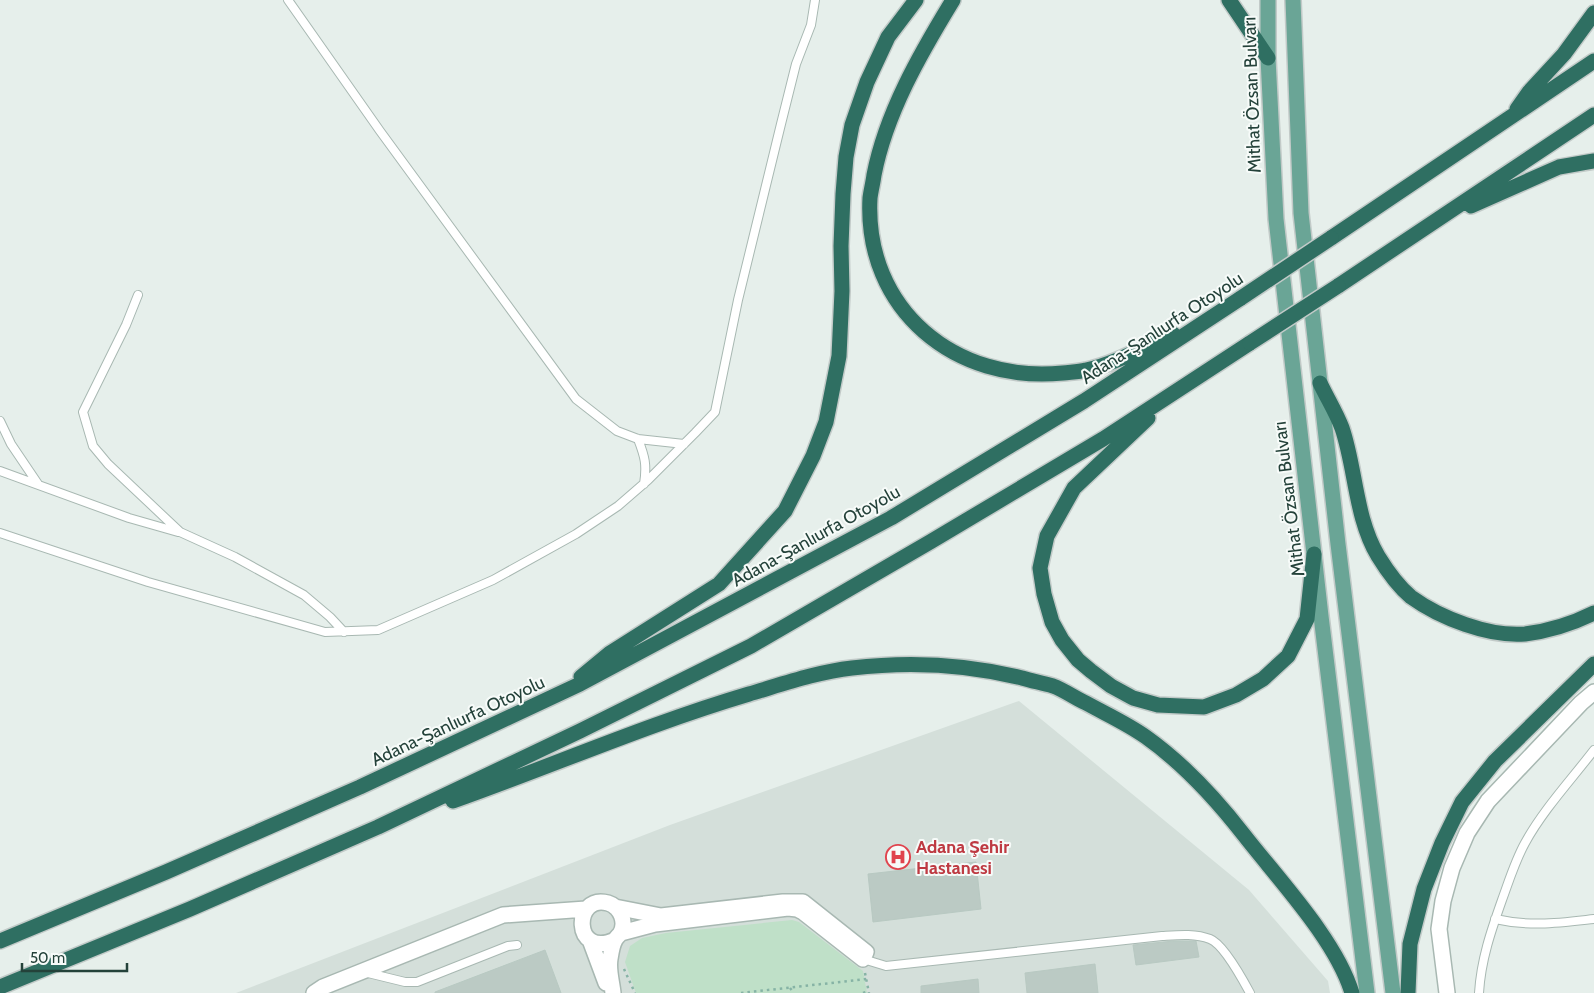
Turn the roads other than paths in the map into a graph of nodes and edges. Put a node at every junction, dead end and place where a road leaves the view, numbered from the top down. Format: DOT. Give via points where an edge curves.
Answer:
graph roads {
  1 [pos="288,0"];
  2 [pos="815,0"];
  3 [pos="916,0"];
  4 [pos="952,0"];
  5 [pos="1229,0"];
  6 [pos="1268,0"];
  7 [pos="1293,0"];
  8 [pos="1594,13"];
  9 [pos="1268,58"];
  10 [pos="1594,61"];
  11 [pos="1594,115"];
  12 [pos="1512,117"];
  13 [pos="1594,161"];
  14 [pos="1422,230"];
  15 [pos="138,295"];
  16 [pos="1220,312"];
  17 [pos="1320,383"];
  18 [pos="1184,386"];
  19 [pos="0,421"];
  20 [pos="638,439"];
  21 [pos="684,444"];
  22 [pos="0,470"];
  23 [pos="38,484"];
  24 [pos="644,484"];
  25 [pos="180,532"];
  26 [pos="0,533"];
  27 [pos="1314,554"];
  28 [pos="1594,613"];
  29 [pos="344,632"];
  30 [pos="1594,664"];
  31 [pos="1594,692"];
  32 [pos="561,694"];
  33 [pos="1594,750"];
  34 [pos="378,827"];
  35 [pos="615,907"];
  36 [pos="586,909"];
  37 [pos="1594,918"];
  38 [pos="1495,919"];
  39 [pos="618,937"];
  40 [pos="590,940"];
  41 [pos="0,941"];
  42 [pos="517,945"];
  43 [pos="862,963"];
  44 [pos="361,972"];
  45 [pos="0,987"];
  46 [pos="314,993"];
  47 [pos="612,993"];
  48 [pos="1250,993"];
  49 [pos="1352,993"];
  50 [pos="1367,993"];
  51 [pos="1393,993"];
  52 [pos="1408,993"];
  53 [pos="1447,993"];
  54 [pos="1479,993"];
  1 -- 20 [label="lane" via="576,399 617,431"];
  2 -- 21 [label="lane" via="811,25 796,64 778,133 715,412"];
  3 -- 32 [label="highway" via="888,37 866,82 852,125 844,185 839,356 826,422 785,511 719,584 610,653"];
  4 -- 16 [label="highway" via="903,90 879,150 870,197 872,236 881,271 894,297 915,323 946,348 970,361 1006,372 1041,375 1086,370 1109,362"];
  5 -- 9 [label="highway"];
  6 -- 9 [label="main road, Mithat Özsan Bulvarı"];
  7 -- 17 [label="main road" via="1300,213"];
  8 -- 12 [label="highway"];
  9 -- 27 [label="main road, Mithat Özsan Bulvarı" via="1276,219"];
  10 -- 12 [label="highway, Adana-Şanlıurfa Otoyolu"];
  11 -- 14 [label="highway"];
  12 -- 16 [label="highway, Adana-Şanlıurfa Otoyolu, bridge"];
  13 -- 14 [label="highway" via="1559,167"];
  14 -- 18 [label="highway, bridge"];
  15 -- 25 [label="lane" via="83,412 93,446"];
  16 -- 32 [label="highway, Adana-Şanlıurfa Otoyolu" via="1084,401 890,518"];
  17 -- 28 [label="highway" via="1342,428 1362,518 1377,555 1411,596 1447,618 1499,633 1551,630"];
  17 -- 51 [label="main road"];
  18 -- 27 [label="highway" via="1074,488 1046,536 1040,568 1044,594 1052,622 1062,640 1091,671 1133,698 1158,705 1212,704 1263,680 1288,656 1306,619"];
  18 -- 34 [label="highway" via="1103,439 751,646"];
  19 -- 23 [label="lane"];
  20 -- 21 [label="lane"];
  20 -- 24 [label="lane" via="645,456"];
  21 -- 24 [label="lane"];
  22 -- 23 [label="lane"];
  23 -- 25 [label="lane" via="129,518"];
  24 -- 29 [label="lane" via="576,534 493,580 378,630"];
  25 -- 29 [label="lane" via="235,557 304,595"];
  26 -- 29 [label="lane" via="148,582 325,632"];
  27 -- 50 [label="main road, Mithat Özsan Bulvarı"];
  30 -- 52 [label="highway" via="1495,761 1462,802 1424,889 1410,944"];
  31 -- 53 [label="street" via="1488,801 1467,833 1452,868 1439,929"];
  32 -- 41 [label="highway, Adana-Şanlıurfa Otoyolu" via="360,788"];
  33 -- 38 [label="lane" via="1525,842"];
  34 -- 45 [label="highway"];
  34 -- 49 [label="highway" via="672,719 798,680 850,668 902,664 990,670 1053,686 1146,738 1185,769 1225,811 1315,925 1346,975"];
  35 -- 36 [label="street" via="602,902"];
  35 -- 39 [label="street" via="622,916 623,925"];
  35 -- 43 [label="street" via="661,916 803,902 866,952"];
  36 -- 40 [label="street" via="581,925"];
  36 -- 44 [label="street" via="504,915"];
  37 -- 38 [label="lane" via="1544,925"];
  38 -- 54 [label="lane" via="1484,956"];
  39 -- 40 [label="street" via="598,944"];
  39 -- 43 [label="street" via="655,924 798,909"];
  39 -- 47 [label="street" via="609,961"];
  40 -- 47 [label="street"];
  42 -- 44 [label="lane" via="417,982"];
  43 -- 48 [label="lane" via="886,966 1187,934 1211,939 1236,967"];
  44 -- 46 [label="street"];
}
